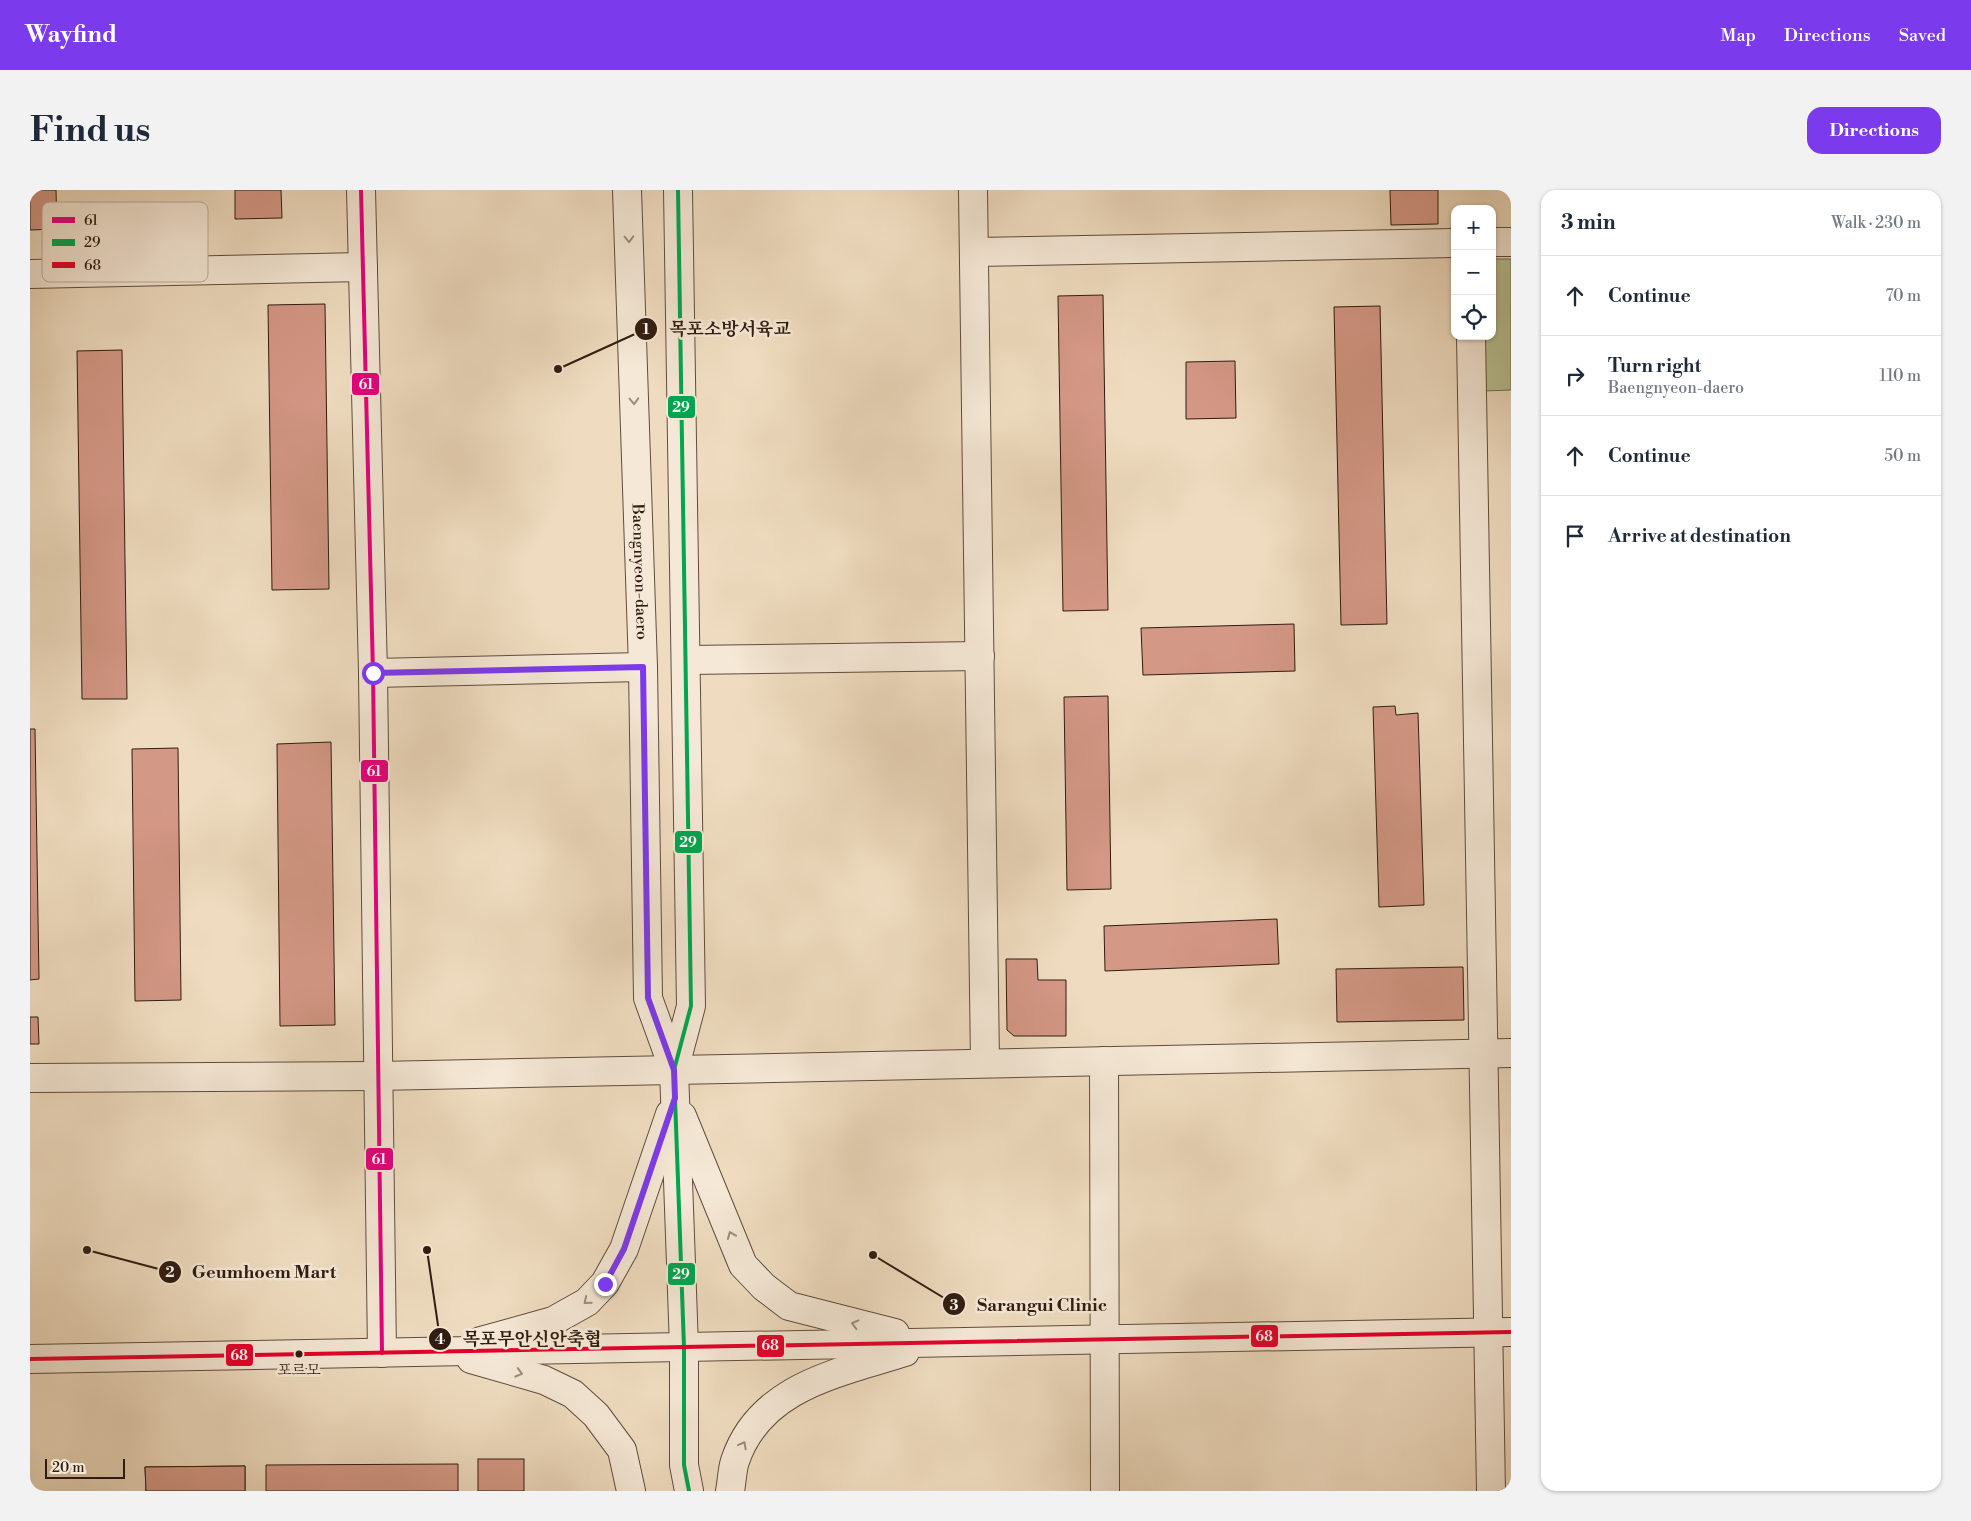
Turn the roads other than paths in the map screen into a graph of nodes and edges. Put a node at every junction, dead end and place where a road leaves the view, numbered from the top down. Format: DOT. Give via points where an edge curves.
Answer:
graph roads {
  1 [pos="361,190"];
  2 [pos="627,190"];
  3 [pos="678,190"];
  4 [pos="973,190"];
  5 [pos="1496,242"];
  6 [pos="1511,242"];
  7 [pos="1451,243"];
  8 [pos="974,252"];
  9 [pos="363,267"];
  10 [pos="208,270"];
  11 [pos="1471,340"];
  12 [pos="980,656"];
  13 [pos="687,660"];
  14 [pos="643,667"];
  15 [pos="373,673"];
  16 [pos="1483,1053"];
  17 [pos="1511,1053"];
  18 [pos="1104,1061"];
  19 [pos="985,1063"];
  20 [pos="674,1070"];
  21 [pos="378,1076"];
  22 [pos="30,1078"];
  23 [pos="675,1098"];
  24 [pos="1500,1332"];
  25 [pos="1103,1339"];
  26 [pos="933,1343"];
  27 [pos="684,1347"];
  28 [pos="443,1352"];
  29 [pos="382,1353"];
  30 [pos="30,1359"];
  31 [pos="684,1482"];
  32 [pos="631,1491"];
  33 [pos="730,1491"];
  34 [pos="1104,1491"];
  35 [pos="1491,1491"];
  1 -- 9 [label="street"];
  2 -- 14 [label="street, Baengnyeon-daero, one-way"];
  3 -- 13 [label="street, Baengnyeon-daero"];
  4 -- 8 [label="street"];
  5 -- 6 [label="street"];
  7 -- 8 [label="street"];
  8 -- 12 [label="street"];
  9 -- 10 [label="street"];
  9 -- 15 [label="street"];
  11 -- 16 [label="street"];
  12 -- 13 [label="street"];
  12 -- 19 [label="street"];
  13 -- 20 [label="street, Baengnyeon-daero" via="691,1006"];
  14 -- 15 [label="street"];
  14 -- 20 [label="street, Baengnyeon-daero" via="648,998"];
  15 -- 21 [label="street"];
  16 -- 17 [label="street"];
  16 -- 18 [label="street"];
  16 -- 24 [label="street"];
  18 -- 19 [label="street"];
  18 -- 25 [label="street"];
  19 -- 20 [label="street"];
  20 -- 21 [label="street"];
  20 -- 23 [label="street, Baengnyeon-daero"];
  21 -- 22 [label="street"];
  21 -- 29 [label="street"];
  26 -- 23 [label="street, one-way" via="790,1306 764,1287 743,1265"];
  23 -- 27 [label="street, Baengnyeon-daero"];
  23 -- 28 [label="street, one-way" via="624,1249 605,1284 587,1302 553,1321"];
  24 -- 25 [label="street"];
  24 -- 35 [label="street"];
  25 -- 26 [label="street"];
  25 -- 34 [label="street"];
  26 -- 27 [label="street"];
  33 -- 26 [label="street, one-way" via="735,1461 743,1444 761,1416 783,1397 811,1382"];
  27 -- 28 [label="street"];
  27 -- 31 [label="street, Baengnyeon-daero"];
  28 -- 29 [label="street"];
  28 -- 32 [label="street, one-way" via="544,1380 573,1394 596,1415 622,1450"];
  29 -- 30 [label="street"];
}
